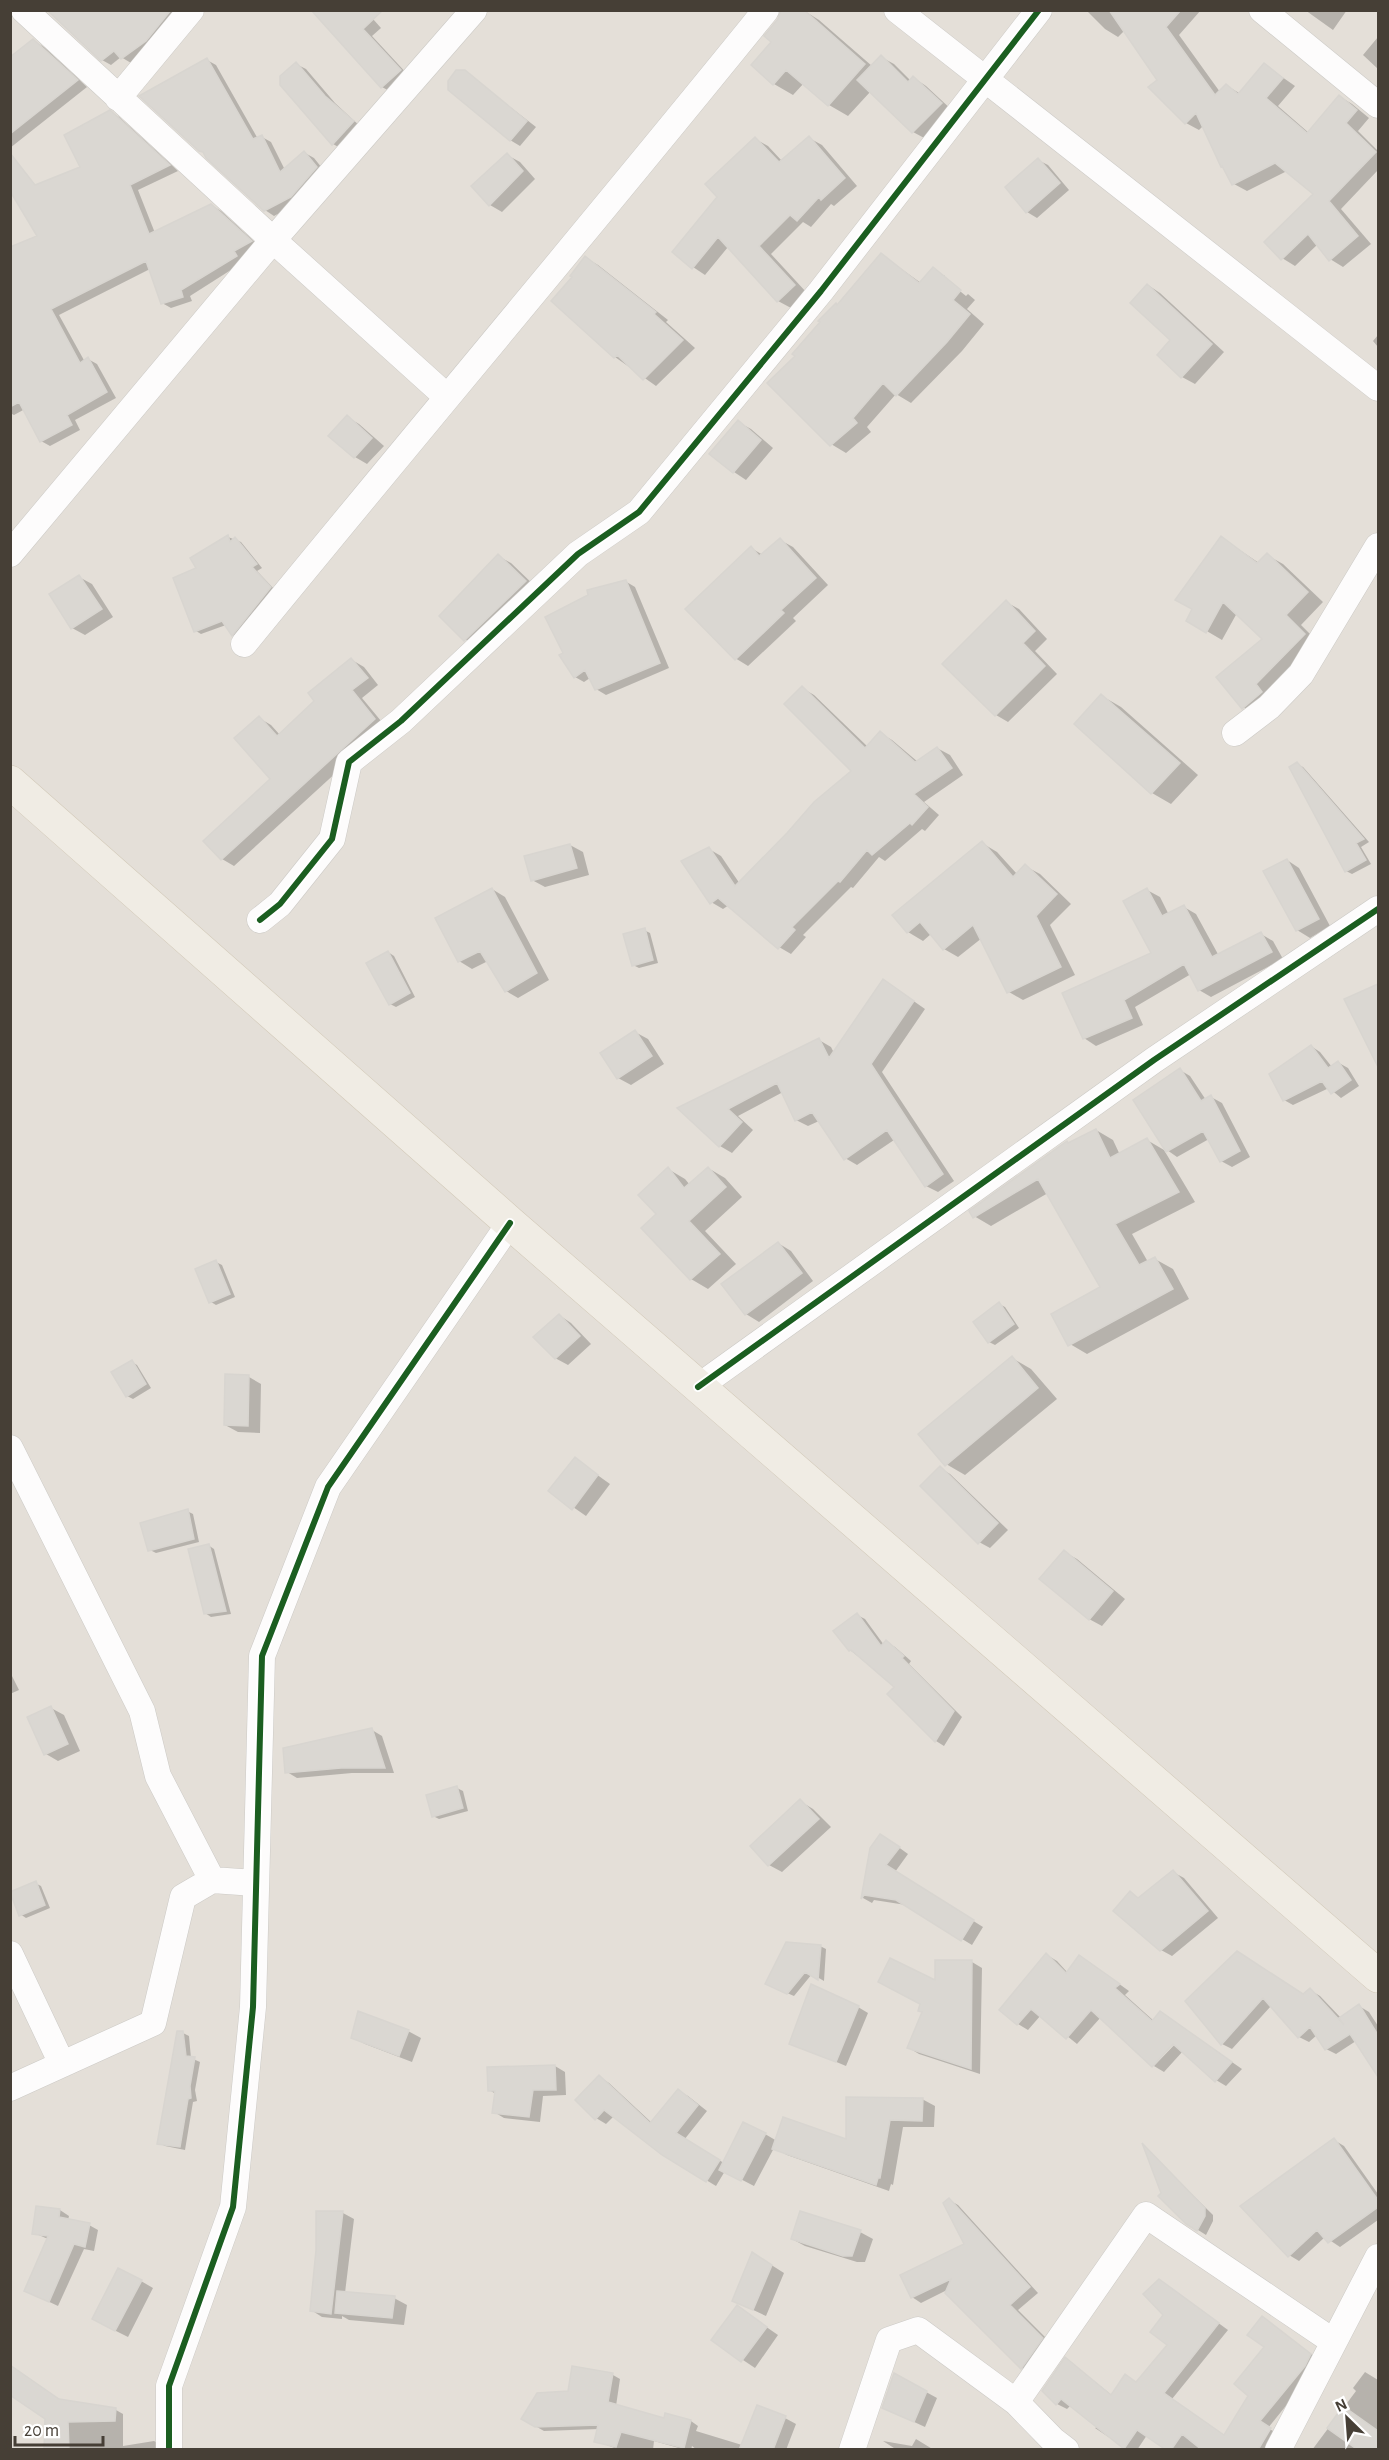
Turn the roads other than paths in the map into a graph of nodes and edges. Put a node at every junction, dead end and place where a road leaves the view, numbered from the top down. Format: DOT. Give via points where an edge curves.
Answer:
graph roads {
  1 [pos="24,10"];
  2 [pos="191,10"];
  3 [pos="474,10"];
  4 [pos="766,10"];
  5 [pos="897,10"];
  6 [pos="1040,10"];
  7 [pos="1262,10"];
  8 [pos="986,78"];
  9 [pos="118,98"];
  10 [pos="1378,105"];
  11 [pos="273,240"];
  12 [pos="1378,388"];
  13 [pos="447,397"];
  14 [pos="1378,546"];
  15 [pos="10,554"];
  16 [pos="243,644"];
  17 [pos="1235,733"];
  18 [pos="10,782"];
  19 [pos="1378,909"];
  20 [pos="260,920"];
  21 [pos="510,1223"];
  22 [pos="698,1387"];
  23 [pos="10,1448"];
  24 [pos="212,1880"];
  25 [pos="255,1883"];
  26 [pos="10,1954"];
  27 [pos="1378,1976"];
  28 [pos="62,2064"];
  29 [pos="10,2088"];
  30 [pos="1378,2257"];
  31 [pos="1334,2342"];
  32 [pos="1016,2402"];
  33 [pos="169,2450"];
  34 [pos="852,2450"];
  35 [pos="1066,2450"];
  36 [pos="1278,2450"];
  1 -- 9 [label="street"];
  2 -- 9 [label="street"];
  3 -- 11 [label="street"];
  4 -- 13 [label="street" via="596,221"];
  5 -- 8 [label="street"];
  6 -- 8 [label="street"];
  7 -- 10 [label="street"];
  8 -- 12 [label="street"];
  8 -- 20 [label="street" via="821,291 639,512 578,554 402,721 349,762 332,839 280,904"];
  9 -- 11 [label="street"];
  11 -- 13 [label="street"];
  11 -- 15 [label="street"];
  13 -- 16 [label="street"];
  14 -- 17 [label="street" via="1301,674 1269,707"];
  18 -- 21 [label="main road"];
  19 -- 22 [label="street" via="1154,1060"];
  21 -- 22 [label="main road"];
  21 -- 25 [label="street" via="328,1487 262,1656"];
  22 -- 27 [label="main road"];
  23 -- 24 [label="street" via="142,1711 158,1776"];
  24 -- 25 [label="street"];
  24 -- 28 [label="street" via="183,1897 153,2023"];
  25 -- 33 [label="street" via="253,2007 233,2207 169,2386"];
  26 -- 28 [label="street"];
  28 -- 29 [label="street"];
  30 -- 31 [label="street"];
  31 -- 32 [label="street" via="1146,2215"];
  31 -- 36 [label="street"];
  32 -- 34 [label="street" via="918,2331 888,2340"];
  32 -- 35 [label="street"];
}
